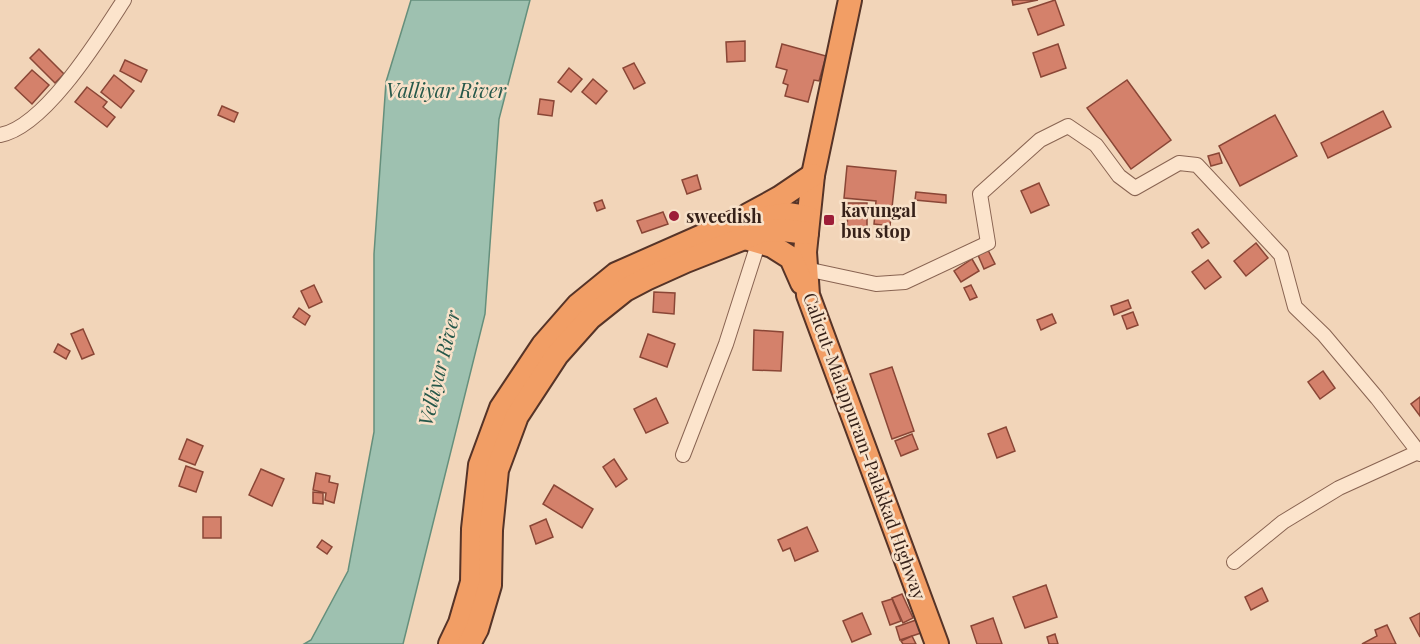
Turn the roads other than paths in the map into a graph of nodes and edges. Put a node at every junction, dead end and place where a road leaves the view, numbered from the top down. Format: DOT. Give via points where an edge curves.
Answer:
graph roads {
  1 [pos="124,0"];
  2 [pos="850,0"];
  3 [pos="0,135"];
  4 [pos="813,175"];
  5 [pos="808,225"];
  6 [pos="745,234"];
  7 [pos="806,269"];
  8 [pos="808,295"];
  9 [pos="1419,453"];
  10 [pos="682,455"];
  11 [pos="1234,562"];
  12 [pos="450,644"];
  13 [pos="469,644"];
  14 [pos="937,644"];
  1 -- 3 [label="street" via="88,57 51,100 21,126"];
  2 -- 4 [label="highway, Calicut-Malappuram-Palakkad Highway"];
  4 -- 5 [label="highway, Calicut-Malappuram-Palakkad Highway"];
  4 -- 6 [label="highway" via="779,198"];
  5 -- 6 [label="highway"];
  5 -- 7 [label="highway, Calicut-Malappuram-Palakkad Highway"];
  6 -- 8 [label="highway" via="790,258"];
  6 -- 10 [label="street" via="726,344"];
  6 -- 12 [label="highway" via="616,274 578,305 543,345 501,408 480,465 472,582"];
  6 -- 13 [label="highway" via="625,290 590,318 551,364 517,416 497,470 490,585"];
  7 -- 8 [label="highway, Calicut-Malappuram-Palakkad Highway"];
  7 -- 9 [label="street" via="876,284 905,282 988,243 980,194 1040,140 1068,126 1096,145 1119,176 1135,188 1179,164 1197,165 1281,255 1295,307 1324,335"];
  8 -- 14 [label="highway, Calicut-Malappuram-Palakkad Highway"];
  9 -- 11 [label="street" via="1339,488 1283,522"];
}
